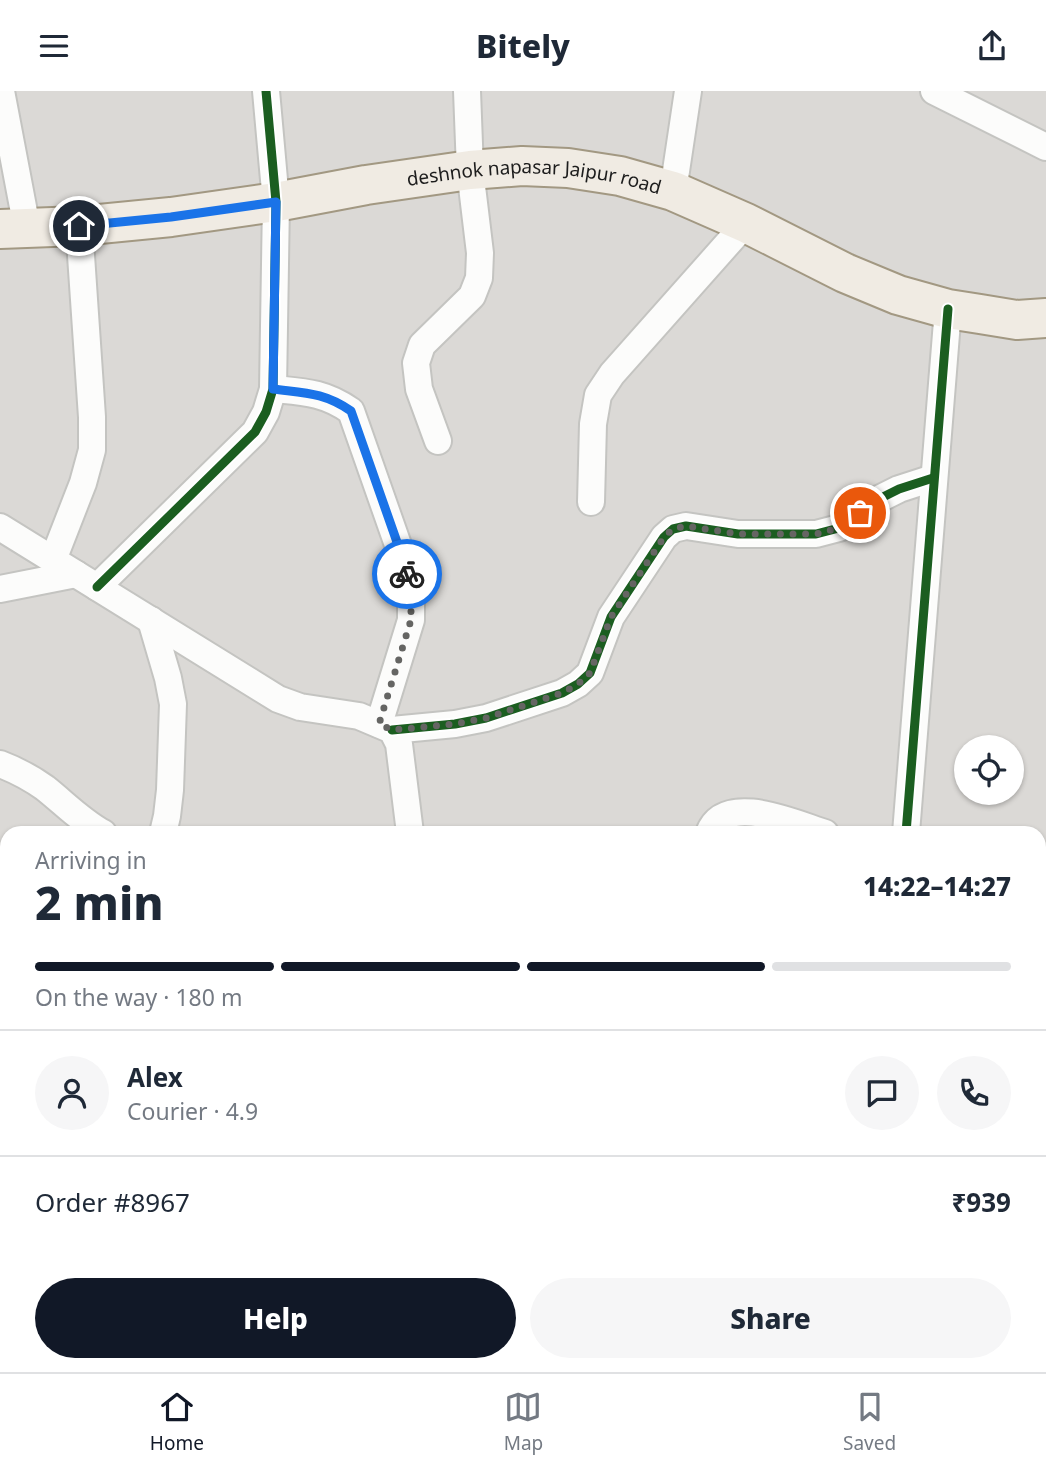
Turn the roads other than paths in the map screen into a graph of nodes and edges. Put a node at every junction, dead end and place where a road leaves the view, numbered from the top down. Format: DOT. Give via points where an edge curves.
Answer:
graph roads {
  1 [pos="1,91"];
  2 [pos="266,91"];
  3 [pos="467,91"];
  4 [pos="688,91"];
  5 [pos="934,91"];
  6 [pos="1046,147"];
  7 [pos="470,170"];
  8 [pos="673,191"];
  9 [pos="276,202"];
  10 [pos="746,223"];
  11 [pos="79,226"];
  12 [pos="14,229"];
  13 [pos="948,309"];
  14 [pos="1036,322"];
  15 [pos="273,389"];
  16 [pos="438,441"];
  17 [pos="933,478"];
  18 [pos="591,502"];
  19 [pos="0,527"];
  20 [pos="53,560"];
  21 [pos="87,581"];
  22 [pos="0,589"];
  23 [pos="151,620"];
  24 [pos="386,727"];
  25 [pos="0,764"];
  26 [pos="90,826"];
  27 [pos="165,826"];
  28 [pos="409,826"];
  29 [pos="712,826"];
  30 [pos="803,826"];
  31 [pos="907,826"];
  1 -- 12 [label="street"];
  2 -- 9 [label="street"];
  3 -- 7 [label="street"];
  4 -- 8 [label="street"];
  5 -- 6 [label="street"];
  7 -- 8 [label="main road, deshnok napasar Jaipur road" via="568,168"];
  7 -- 9 [label="main road, deshnok napasar Jaipur road"];
  7 -- 16 [label="street" via="480,278 472,296 422,345 416,363 419,389"];
  8 -- 10 [label="main road, deshnok napasar Jaipur road"];
  9 -- 11 [label="main road, deshnok napasar Jaipur road"];
  9 -- 15 [label="street"];
  10 -- 13 [label="main road, deshnok napasar Jaipur road" via="845,273"];
  10 -- 18 [label="street" via="598,395"];
  11 -- 12 [label="main road, deshnok napasar Jaipur road"];
  11 -- 20 [label="street" via="92,450"];
  13 -- 14 [label="main road, deshnok napasar Jaipur road"];
  13 -- 17 [label="street"];
  15 -- 21 [label="street" via="255,432"];
  15 -- 24 [label="street" via="316,394 351,411 404,562 411,620"];
  17 -- 24 [label="street" via="881,498 839,528 816,534 673,529 611,617 590,673 578,684 486,718"];
  17 -- 31 [label="street"];
  19 -- 20 [label="street"];
  20 -- 21 [label="street"];
  21 -- 22 [label="street"];
  21 -- 23 [label="street"];
  23 -- 24 [label="street" via="278,699 359,716"];
  23 -- 27 [label="street" via="173,704"];
  24 -- 28 [label="street" via="399,744"];
  25 -- 26 [label="street" via="44,787"];
  29 -- 30 [label="street" via="743,811"];
}
